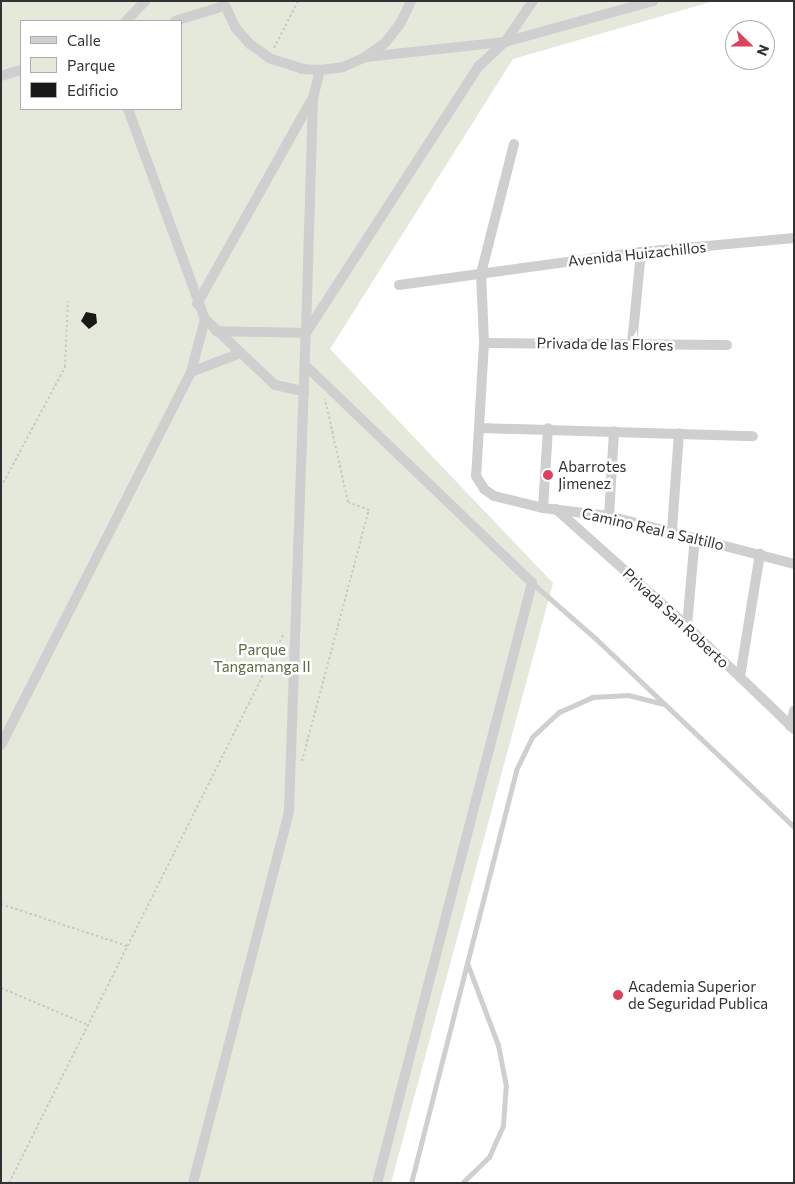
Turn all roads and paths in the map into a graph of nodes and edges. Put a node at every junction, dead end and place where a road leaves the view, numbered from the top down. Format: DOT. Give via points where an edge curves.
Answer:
graph roads {
  1 [pos="145,1"];
  2 [pos="298,1"];
  3 [pos="411,1"];
  4 [pos="533,1"];
  5 [pos="624,1"];
  6 [pos="653,1"];
  7 [pos="224,4"];
  8 [pos="614,12"];
  9 [pos="127,20"];
  10 [pos="178,20"];
  11 [pos="504,42"];
  12 [pos="366,57"];
  13 [pos="269,58"];
  14 [pos="20,70"];
  15 [pos="320,70"];
  16 [pos="1,76"];
  17 [pos="313,98"];
  18 [pos="128,110"];
  19 [pos="514,144"];
  20 [pos="794,238"];
  21 [pos="641,252"];
  22 [pos="481,273"];
  23 [pos="399,285"];
  24 [pos="68,301"];
  25 [pos="197,304"];
  26 [pos="205,319"];
  27 [pos="216,332"];
  28 [pos="306,333"];
  29 [pos="484,342"];
  30 [pos="632,344"];
  31 [pos="727,345"];
  32 [pos="238,354"];
  33 [pos="305,365"];
  34 [pos="191,372"];
  35 [pos="320,380"];
  36 [pos="304,391"];
  37 [pos="479,428"];
  38 [pos="548,428"];
  39 [pos="614,431"];
  40 [pos="679,433"];
  41 [pos="753,436"];
  42 [pos="1,487"];
  43 [pos="543,508"];
  44 [pos="556,509"];
  45 [pos="609,516"];
  46 [pos="672,530"];
  47 [pos="695,537"];
  48 [pos="760,554"];
  49 [pos="794,564"];
  50 [pos="532,583"];
  51 [pos="687,626"];
  52 [pos="287,628"];
  53 [pos="740,677"];
  54 [pos="663,704"];
  55 [pos="794,711"];
  56 [pos="792,728"];
  57 [pos="1,745"];
  58 [pos="301,764"];
  59 [pos="794,827"];
  60 [pos="1,904"];
  61 [pos="127,946"];
  62 [pos="467,962"];
  63 [pos="1,988"];
  64 [pos="88,1025"];
  65 [pos="9,1183"];
  66 [pos="193,1183"];
  67 [pos="376,1183"];
  68 [pos="411,1183"];
  69 [pos="462,1183"];
  1 -- 9 [label="street"];
  2 -- 13 [label="path"];
  3 -- 12 [label="street" via="400,24 385,43"];
  4 -- 11 [label="street"];
  5 -- 8 [label="street"];
  6 -- 8 [label="street"];
  7 -- 10 [label="street"];
  7 -- 13 [label="street" via="235,27"];
  8 -- 11 [label="street"];
  11 -- 12 [label="street"];
  11 -- 28 [label="street" via="480,66"];
  12 -- 15 [label="street"];
  13 -- 15 [label="street" via="302,69"];
  14 -- 16 [label="street"];
  15 -- 17 [label="street"];
  17 -- 25 [label="street"];
  17 -- 28 [label="street"];
  18 -- 25 [label="street"];
  19 -- 22 [label="street"];
  20 -- 21 [label="street, Avenida Huizachillos"];
  21 -- 22 [label="street, Avenida Huizachillos"];
  21 -- 30 [label="street"];
  22 -- 23 [label="street, Avenida Huizachillos"];
  22 -- 29 [label="street"];
  24 -- 42 [label="path" via="65,367"];
  25 -- 26 [label="street"];
  26 -- 27 [label="street"];
  26 -- 34 [label="street"];
  27 -- 28 [label="street"];
  27 -- 32 [label="street"];
  28 -- 33 [label="street"];
  29 -- 30 [label="street, Privada de las Flores"];
  29 -- 37 [label="street"];
  30 -- 31 [label="street, Privada de las Flores"];
  32 -- 34 [label="street"];
  32 -- 36 [label="street" via="276,386"];
  33 -- 35 [label="street"];
  33 -- 36 [label="street"];
  34 -- 57 [label="street"];
  35 -- 50 [label="street"];
  35 -- 58 [label="path" via="348,502 369,510"];
  36 -- 66 [label="street" via="289,811"];
  37 -- 38 [label="street"];
  37 -- 43 [label="street, Camino Real a Saltillo" via="476,476 484,489 494,496"];
  38 -- 39 [label="street"];
  38 -- 43 [label="street"];
  39 -- 40 [label="street"];
  39 -- 45 [label="street"];
  40 -- 41 [label="street"];
  40 -- 46 [label="street"];
  43 -- 44 [label="street, Camino Real a Saltillo"];
  44 -- 45 [label="street, Camino Real a Saltillo"];
  44 -- 51 [label="street, Privada San Roberto"];
  45 -- 46 [label="street, Camino Real a Saltillo"];
  46 -- 47 [label="street, Camino Real a Saltillo"];
  47 -- 48 [label="street, Camino Real a Saltillo"];
  47 -- 51 [label="street"];
  48 -- 49 [label="street, Camino Real a Saltillo"];
  48 -- 53 [label="street"];
  50 -- 54 [label="lane"];
  50 -- 67 [label="street"];
  51 -- 53 [label="street, Privada San Roberto"];
  52 -- 61 [label="path"];
  53 -- 56 [label="street, Privada San Roberto"];
  54 -- 59 [label="lane"];
  54 -- 62 [label="lane" via="628,695 592,697 559,712 532,737 516,770"];
  55 -- 56 [label="street"];
  60 -- 61 [label="path"];
  61 -- 64 [label="path"];
  62 -- 68 [label="lane"];
  62 -- 69 [label="lane" via="498,1045 506,1086 503,1125 489,1157"];
  63 -- 64 [label="path"];
  64 -- 65 [label="path"];
}
